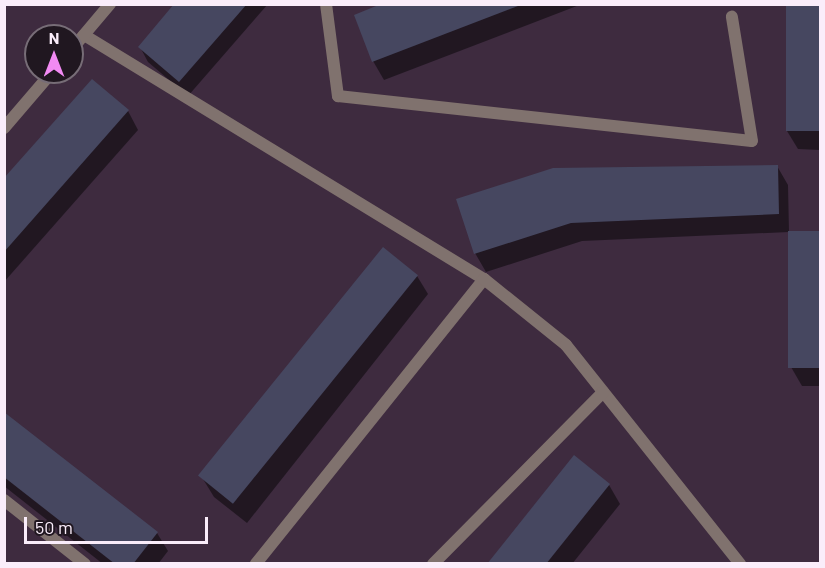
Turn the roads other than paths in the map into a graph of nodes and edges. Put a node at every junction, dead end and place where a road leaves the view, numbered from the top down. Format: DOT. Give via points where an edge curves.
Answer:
graph roads {
  1 [pos="110,4"];
  2 [pos="326,4"];
  3 [pos="732,17"];
  4 [pos="84,35"];
  5 [pos="42,84"];
  6 [pos="4,128"];
  7 [pos="484,279"];
  8 [pos="603,392"];
  9 [pos="4,500"];
  10 [pos="261,562"];
  11 [pos="85,564"];
  12 [pos="433,564"];
  13 [pos="740,564"];
  1 -- 4 [label="street"];
  2 -- 3 [label="street" via="338,96 752,141"];
  4 -- 7 [label="street"];
  5 -- 6 [label="street"];
  7 -- 8 [label="street" via="566,345"];
  7 -- 10 [label="street"];
  8 -- 12 [label="street"];
  8 -- 13 [label="street"];
  9 -- 11 [label="street"];
}
